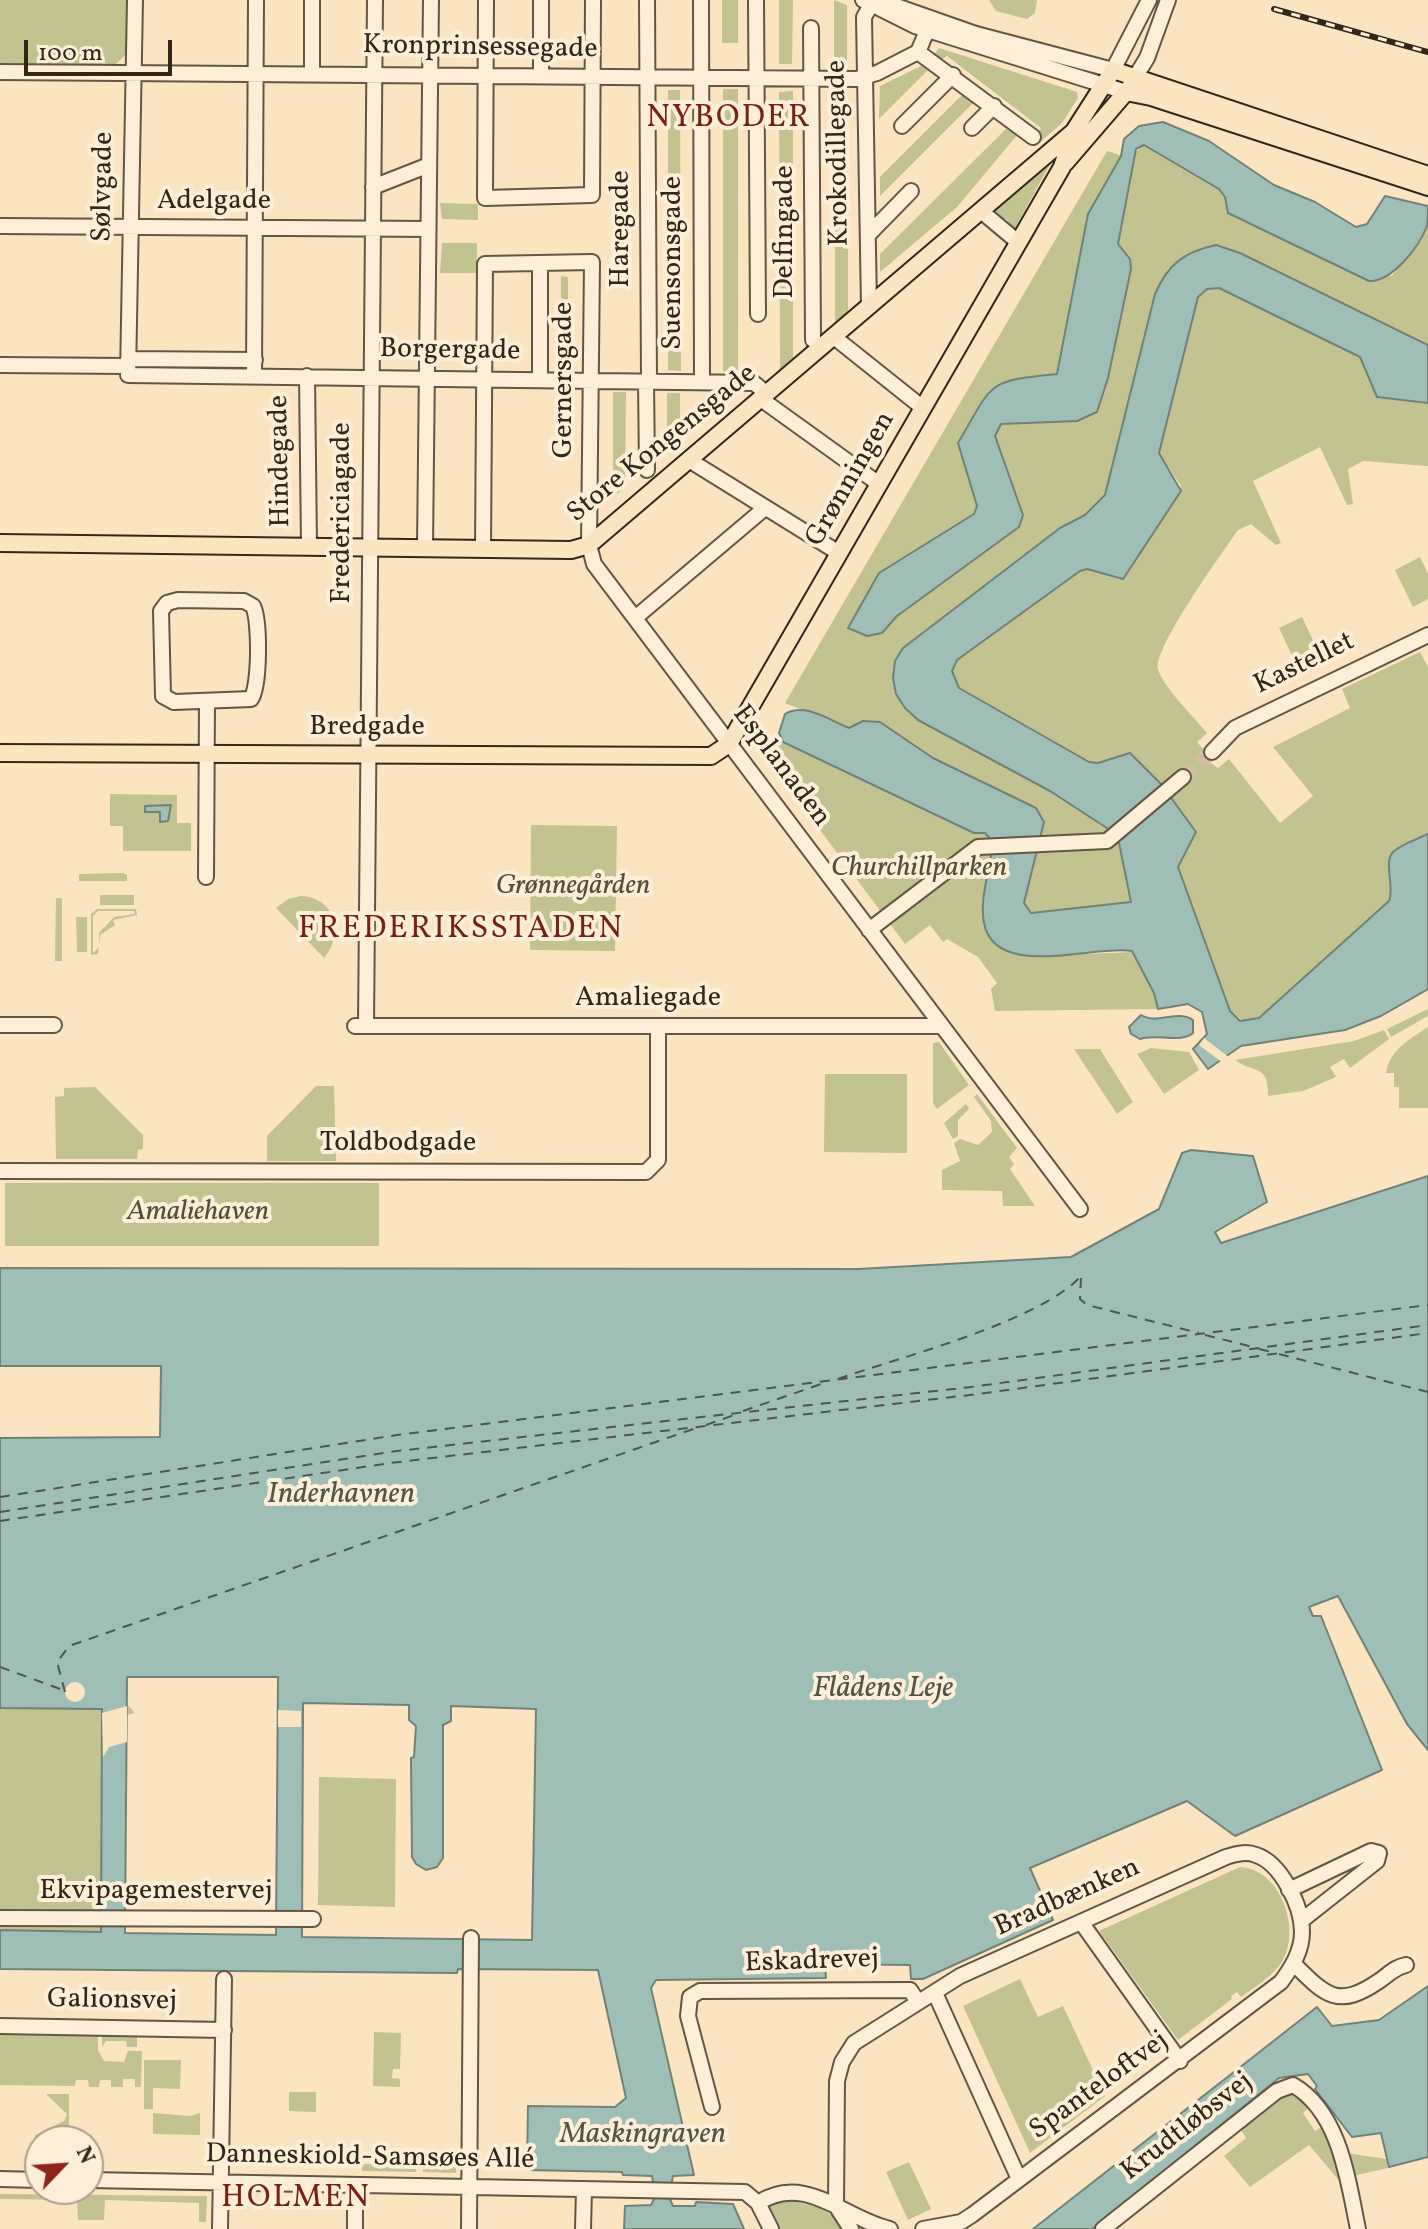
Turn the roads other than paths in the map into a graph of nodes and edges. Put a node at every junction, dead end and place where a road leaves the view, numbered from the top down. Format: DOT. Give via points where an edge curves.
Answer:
graph roads {
  1 [pos="135,0"];
  2 [pos="256,0"];
  3 [pos="312,0"];
  4 [pos="375,0"];
  5 [pos="431,0"];
  6 [pos="486,0"];
  7 [pos="541,0"];
  8 [pos="593,0"];
  9 [pos="647,0"];
  10 [pos="701,0"];
  11 [pos="756,0"];
  12 [pos="1149,0"];
  13 [pos="872,1"];
  14 [pos="1168,2"];
  15 [pos="930,25"];
  16 [pos="811,28"];
  17 [pos="918,52"];
  18 [pos="1113,70"];
  19 [pos="134,71"];
  20 [pos="0,72"];
  21 [pos="256,73"];
  22 [pos="312,73"];
  23 [pos="374,74"];
  24 [pos="430,74"];
  25 [pos="486,75"];
  26 [pos="541,75"];
  27 [pos="953,75"];
  28 [pos="593,76"];
  29 [pos="648,77"];
  30 [pos="701,77"];
  31 [pos="867,77"];
  32 [pos="1137,77"];
  33 [pos="756,78"];
  34 [pos="812,78"];
  35 [pos="1103,87"];
  36 [pos="1126,92"];
  37 [pos="994,106"];
  38 [pos="902,126"];
  39 [pos="972,128"];
  40 [pos="1074,131"];
  41 [pos="1033,137"];
  42 [pos="429,165"];
  43 [pos="1062,167"];
  44 [pos="1428,175"];
  45 [pos="373,187"];
  46 [pos="1428,187"];
  47 [pos="911,191"];
  48 [pos="981,211"];
  49 [pos="0,226"];
  50 [pos="130,228"];
  51 [pos="373,229"];
  52 [pos="428,229"];
  53 [pos="256,230"];
  54 [pos="868,235"];
  55 [pos="1018,242"];
  56 [pos="540,263"];
  57 [pos="869,307"];
  58 [pos="758,314"];
  59 [pos="834,337"];
  60 [pos="813,340"];
  61 [pos="255,360"];
  62 [pos="0,365"];
  63 [pos="128,366"];
  64 [pos="254,376"];
  65 [pos="307,376"];
  66 [pos="372,377"];
  67 [pos="427,378"];
  68 [pos="484,378"];
  69 [pos="540,379"];
  70 [pos="592,379"];
  71 [pos="648,381"];
  72 [pos="702,382"];
  73 [pos="764,397"];
  74 [pos="923,408"];
  75 [pos="689,460"];
  76 [pos="647,470"];
  77 [pos="879,484"];
  78 [pos="765,508"];
  79 [pos="0,543"];
  80 [pos="309,545"];
  81 [pos="589,545"];
  82 [pos="370,546"];
  83 [pos="425,547"];
  84 [pos="483,549"];
  85 [pos="839,553"];
  86 [pos="635,618"];
  87 [pos="1428,635"];
  88 [pos="207,702"];
  89 [pos="729,744"];
  90 [pos="1212,752"];
  91 [pos="0,753"];
  92 [pos="206,754"];
  93 [pos="368,755"];
  94 [pos="1183,777"];
  95 [pos="206,877"];
  96 [pos="869,930"];
  97 [pos="0,1025"];
  98 [pos="54,1025"];
  99 [pos="360,1026"];
  100 [pos="942,1026"];
  101 [pos="658,1027"];
  102 [pos="0,1171"];
  103 [pos="1080,1209"];
  104 [pos="1289,1890"];
  105 [pos="0,1918"];
  106 [pos="310,1919"];
  107 [pos="1301,1921"];
  108 [pos="1081,1922"];
  109 [pos="471,1938"];
  110 [pos="1294,1964"];
  111 [pos="1406,1965"];
  112 [pos="224,1979"];
  113 [pos="935,1993"];
  114 [pos="918,2002"];
  115 [pos="0,2026"];
  116 [pos="224,2030"];
  117 [pos="1180,2061"];
  118 [pos="712,2107"];
  119 [pos="0,2179"];
  120 [pos="1019,2179"];
  121 [pos="24,2180"];
  122 [pos="104,2180"];
  123 [pos="222,2183"];
  124 [pos="355,2185"];
  125 [pos="469,2187"];
  126 [pos="584,2189"];
  127 [pos="758,2203"];
  128 [pos="836,2206"];
  129 [pos="220,2229"];
  130 [pos="355,2229"];
  131 [pos="469,2229"];
  132 [pos="583,2229"];
  133 [pos="771,2229"];
  134 [pos="851,2229"];
  135 [pos="890,2229"];
  136 [pos="923,2229"];
  137 [pos="1103,2229"];
  138 [pos="1358,2229"];
  1 -- 19 [label="street, Sølvgade"];
  2 -- 21 [label="street"];
  3 -- 22 [label="street"];
  4 -- 23 [label="street, Fredericiagade"];
  5 -- 24 [label="street"];
  6 -- 25 [label="street"];
  7 -- 26 [label="street"];
  8 -- 28 [label="street"];
  9 -- 29 [label="street, Haregade"];
  10 -- 30 [label="street, Suensonsgade"];
  11 -- 33 [label="street"];
  12 -- 18 [label="street"];
  13 -- 15 [label="street"];
  13 -- 31 [label="street, Krokodillegade" via="864,17"];
  14 -- 32 [label="street"];
  15 -- 17 [label="street"];
  15 -- 18 [label="street"];
  15 -- 35 [label="street"];
  16 -- 34 [label="street, Delfingade"];
  17 -- 27 [label="street"];
  17 -- 31 [label="street, Kronprinsessegade"];
  18 -- 32 [label="main road"];
  18 -- 35 [label="main road, Grønningen"];
  19 -- 20 [label="street, Kronprinsessegade"];
  19 -- 21 [label="street, Kronprinsessegade"];
  19 -- 50 [label="street, Sølvgade"];
  21 -- 22 [label="street, Kronprinsessegade"];
  21 -- 53 [label="street"];
  22 -- 23 [label="street, Kronprinsessegade"];
  23 -- 24 [label="street, Kronprinsessegade"];
  23 -- 45 [label="street, Fredericiagade"];
  24 -- 25 [label="street, Kronprinsessegade"];
  24 -- 42 [label="street"];
  25 -- 26 [label="street, Kronprinsessegade"];
  25 -- 28 [label="street" via="485,198 592,195"];
  26 -- 28 [label="street, Kronprinsessegade"];
  27 -- 37 [label="street"];
  27 -- 38 [label="street"];
  28 -- 29 [label="street, Kronprinsessegade"];
  29 -- 30 [label="street, Kronprinsessegade"];
  29 -- 71 [label="street, Haregade"];
  30 -- 33 [label="street, Kronprinsessegade"];
  30 -- 72 [label="street, Suensonsgade"];
  31 -- 34 [label="street, Kronprinsessegade"];
  31 -- 54 [label="street, Krokodillegade"];
  32 -- 36 [label="street"];
  32 -- 44 [label="main road"];
  33 -- 34 [label="street, Kronprinsessegade"];
  33 -- 58 [label="street"];
  34 -- 60 [label="street, Delfingade"];
  35 -- 36 [label="street"];
  35 -- 40 [label="main road, Grønningen"];
  36 -- 43 [label="main road, Grønningen"];
  36 -- 46 [label="main road"];
  37 -- 39 [label="street"];
  37 -- 41 [label="street"];
  40 -- 43 [label="main road, Grønningen"];
  40 -- 48 [label="main road, Store Kongensgade"];
  42 -- 45 [label="street"];
  42 -- 52 [label="street"];
  43 -- 55 [label="main road, Grønningen"];
  45 -- 51 [label="street, Fredericiagade"];
  47 -- 54 [label="street"];
  48 -- 55 [label="street"];
  48 -- 57 [label="main road, Store Kongensgade"];
  49 -- 50 [label="street, Adelgade"];
  50 -- 53 [label="street, Adelgade"];
  50 -- 63 [label="street, Sølvgade"];
  51 -- 52 [label="street, Adelgade"];
  51 -- 53 [label="street, Adelgade"];
  51 -- 66 [label="street, Fredericiagade"];
  52 -- 67 [label="street"];
  53 -- 61 [label="street"];
  54 -- 57 [label="street, Krokodillegade"];
  55 -- 74 [label="main road, Grønningen"];
  56 -- 68 [label="street" via="485,264"];
  56 -- 69 [label="street"];
  56 -- 70 [label="street, Gernersgade" via="592,262"];
  57 -- 59 [label="main road, Store Kongensgade"];
  59 -- 73 [label="main road, Store Kongensgade"];
  59 -- 74 [label="street"];
  61 -- 63 [label="street, Borgergade"];
  61 -- 64 [label="street"];
  62 -- 63 [label="street, Borgergade"];
  63 -- 64 [label="street, Borgergade"];
  64 -- 65 [label="street, Borgergade"];
  65 -- 66 [label="street, Borgergade"];
  65 -- 80 [label="street, Hindegade"];
  66 -- 67 [label="street, Borgergade"];
  66 -- 82 [label="street, Fredericiagade"];
  67 -- 68 [label="street, Borgergade"];
  67 -- 83 [label="street"];
  68 -- 69 [label="street, Borgergade"];
  68 -- 84 [label="street"];
  69 -- 70 [label="street, Borgergade"];
  70 -- 71 [label="street, Borgergade"];
  70 -- 81 [label="street, Gernersgade"];
  71 -- 72 [label="street, Borgergade"];
  71 -- 76 [label="street, Haregade"];
  72 -- 73 [label="street, Borgergade" via="754,383"];
  73 -- 75 [label="main road, Store Kongensgade"];
  73 -- 77 [label="street, Borgergade"];
  74 -- 77 [label="main road, Grønningen"];
  75 -- 78 [label="street"];
  75 -- 81 [label="main road, Store Kongensgade"];
  77 -- 85 [label="main road, Grønningen"];
  78 -- 85 [label="street"];
  78 -- 86 [label="street"];
  79 -- 80 [label="main road, Store Kongensgade"];
  80 -- 82 [label="main road, Store Kongensgade"];
  81 -- 84 [label="main road, Store Kongensgade" via="571,550"];
  81 -- 86 [label="street, Esplanaden" via="594,564"];
  82 -- 83 [label="main road, Store Kongensgade"];
  82 -- 93 [label="street, Fredericiagade"];
  83 -- 84 [label="main road, Store Kongensgade"];
  85 -- 89 [label="main road, Grønningen"];
  86 -- 89 [label="street, Esplanaden"];
  87 -- 90 [label="street, Kastellet" via="1235,728"];
  88 -- 88 [label="street" via="253,697 256,613 248,602 178,600 161,611 163,696 174,702"];
  88 -- 92 [label="street"];
  89 -- 93 [label="main road, Bredgade" via="711,756"];
  89 -- 96 [label="street, Esplanaden"];
  91 -- 92 [label="main road, Bredgade"];
  92 -- 93 [label="main road, Bredgade"];
  92 -- 95 [label="street"];
  93 -- 99 [label="street, Fredericiagade"];
  94 -- 96 [label="street" via="1107,841 973,851"];
  96 -- 100 [label="street, Esplanaden"];
  97 -- 98 [label="street"];
  99 -- 101 [label="street, Amaliegade"];
  100 -- 101 [label="street, Amaliegade"];
  100 -- 103 [label="street, Esplanaden"];
  101 -- 102 [label="street, Toldbodgade" via="658,1160 646,1172"];
  104 -- 107 [label="street"];
  104 -- 107 [label="street" via="1371,1851 1379,1853 1377,1861"];
  104 -- 108 [label="street, Bradbænken" via="1263,1858 1253,1853 1226,1857"];
  105 -- 106 [label="street, Ekvipagemestervej"];
  107 -- 110 [label="street"];
  108 -- 113 [label="street, Bradbænken" via="960,1976"];
  108 -- 117 [label="street"];
  109 -- 125 [label="street"];
  110 -- 111 [label="street" via="1318,1988 1343,1998 1360,1994"];
  110 -- 117 [label="street, Spanteloftvej" via="1269,1993"];
  112 -- 116 [label="street"];
  113 -- 114 [label="street, Bradbænken"];
  113 -- 120 [label="street"];
  114 -- 118 [label="street, Eskadrevej" via="910,1990 894,1987 700,1991 690,1997 688,2016"];
  114 -- 128 [label="street, Bradbænken" via="854,2043 842,2062 837,2081"];
  115 -- 116 [label="street, Galionsvej"];
  116 -- 123 [label="street"];
  117 -- 120 [label="street, Spanteloftvej"];
  119 -- 121 [label="street"];
  120 -- 136 [label="street, Spanteloftvej" via="961,2222"];
  122 -- 123 [label="street, Danneskiold-Samsøes Allé"];
  123 -- 124 [label="street, Danneskiold-Samsøes Allé"];
  123 -- 129 [label="street"];
  124 -- 125 [label="street, Danneskiold-Samsøes Allé"];
  124 -- 130 [label="street"];
  125 -- 126 [label="street, Danneskiold-Samsøes Allé"];
  125 -- 131 [label="street"];
  126 -- 127 [label="street, Danneskiold-Samsøes Allé" via="745,2192"];
  126 -- 132 [label="street"];
  127 -- 128 [label="street" via="789,2191"];
  127 -- 133 [label="street"];
  128 -- 134 [label="street"];
  128 -- 135 [label="street"];
  137 -- 138 [label="street, Krudtløbsvej" via="1277,2091 1293,2085 1341,2145"];
}
